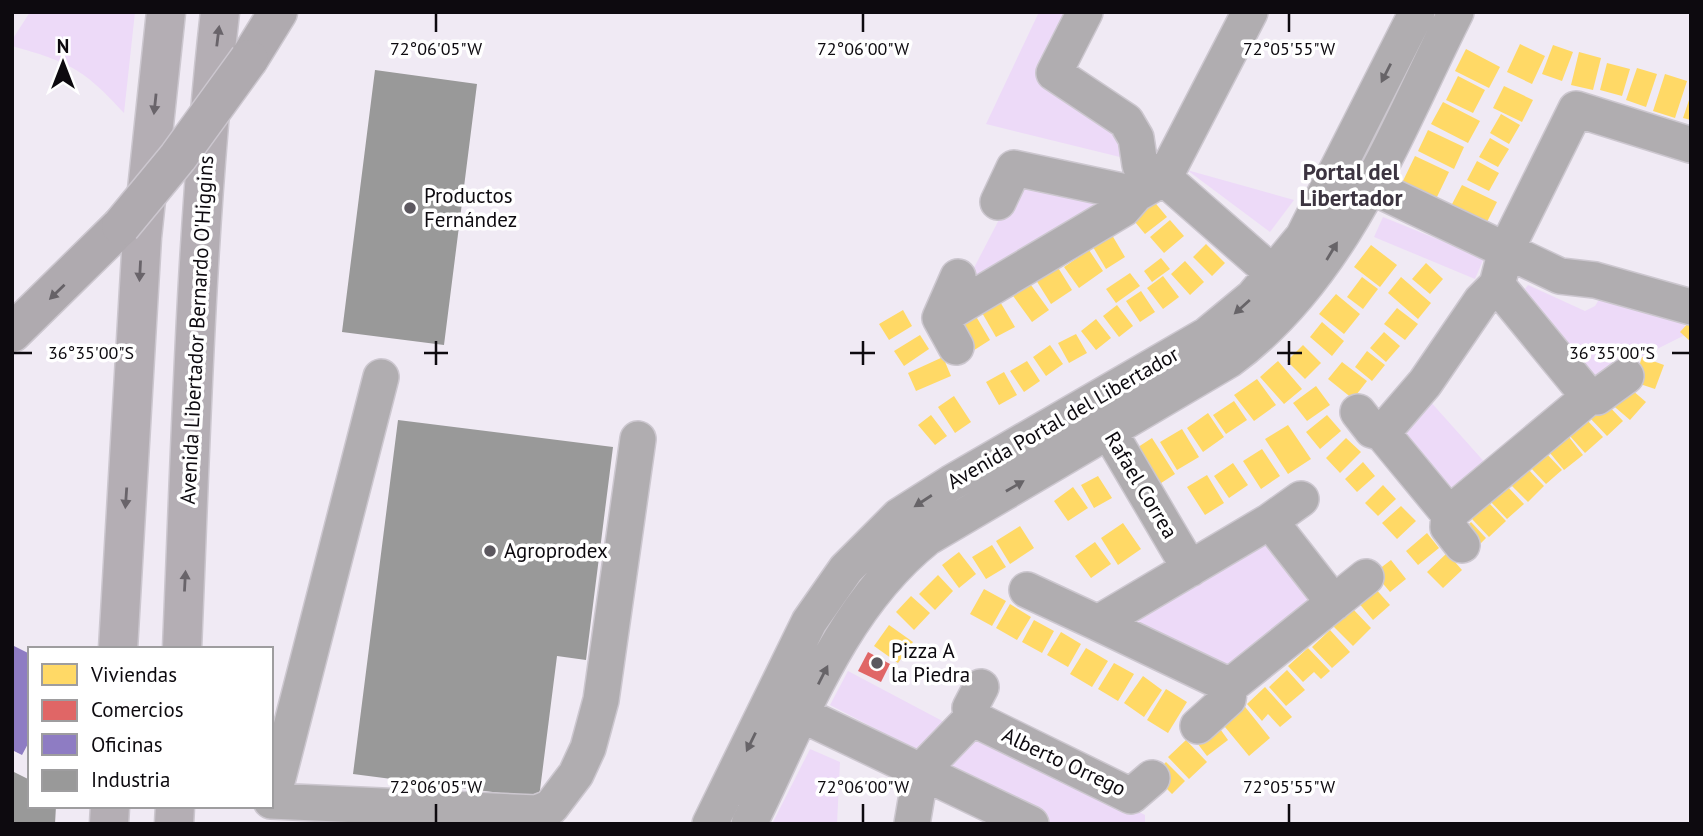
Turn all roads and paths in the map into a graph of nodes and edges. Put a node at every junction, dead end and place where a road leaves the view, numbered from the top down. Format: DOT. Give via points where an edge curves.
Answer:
graph roads {
  1 [pos="166,12"];
  2 [pos="220,12"];
  3 [pos="278,12"];
  4 [pos="1085,12"];
  5 [pos="1250,12"];
  6 [pos="1417,12"];
  7 [pos="1456,12"];
  8 [pos="1691,145"];
  9 [pos="1336,170"];
  10 [pos="1369,185"];
  11 [pos="1150,186"];
  12 [pos="998,202"];
  13 [pos="1506,250"];
  14 [pos="958,278"];
  15 [pos="1497,285"];
  16 [pos="1287,286"];
  17 [pos="1691,307"];
  18 [pos="12,333"];
  19 [pos="1626,376"];
  20 [pos="381,377"];
  21 [pos="1589,397"];
  22 [pos="1100,416"];
  23 [pos="638,439"];
  24 [pos="1301,499"];
  25 [pos="1270,521"];
  26 [pos="1190,569"];
  27 [pos="1366,577"];
  28 [pos="1027,590"];
  29 [pos="1334,603"];
  30 [pos="1098,623"];
  31 [pos="118,647"];
  32 [pos="182,647"];
  33 [pos="1230,686"];
  34 [pos="771,700"];
  35 [pos="803,715"];
  36 [pos="1198,726"];
  37 [pos="921,771"];
  38 [pos="1152,778"];
  39 [pos="273,793"];
  40 [pos="273,801"];
  41 [pos="710,824"];
  42 [pos="749,824"];
  43 [pos="912,824"];
  44 [pos="1031,824"];
  1 -- 31 [label="main road, one-way" via="142,237"];
  32 -- 2 [label="main road, Avenida Libertador Bernardo O'Higgins, one-way" via="200,243"];
  3 -- 18 [label="highway, one-way, bridge" via="250,59 121,226"];
  4 -- 11 [label="street" via="1054,72 1126,121"];
  5 -- 11 [label="street"];
  6 -- 9 [label="street, Avenida Portal del Libertador, one-way"];
  7 -- 10 [label="street, Avenida Portal del Libertador"];
  8 -- 13 [label="street" via="1565,104"];
  9 -- 10 [label="street"];
  9 -- 16 [label="street, Avenida Portal del Libertador" via="1303,237"];
  10 -- 13 [label="street"];
  16 -- 10 [label="street, Avenida Portal del Libertador, one-way" via="1331,253"];
  11 -- 12 [label="street" via="1014,168"];
  11 -- 14 [label="street" via="948,332"];
  11 -- 16 [label="street"];
  13 -- 15 [label="street"];
  13 -- 17 [label="street" via="1560,276 1595,280"];
  15 -- 21 [label="street"];
  15 -- 21 [label="street" via="1425,383 1370,422 1456,530"];
  16 -- 22 [label="street, Avenida Portal del Libertador" via="1253,297"];
  19 -- 21 [label="street" via="1597,397"];
  20 -- 39 [label="street"];
  22 -- 26 [label="street, Rafael Correa"];
  22 -- 34 [label="street, Avenida Portal del Libertador, one-way" via="951,483 883,530 826,595"];
  35 -- 22 [label="street, Avenida Portal del Libertador, one-way" via="853,617 882,578 927,538"];
  23 -- 40 [label="street" via="601,700 576,774 551,807 537,813"];
  24 -- 25 [label="street"];
  25 -- 26 [label="street"];
  25 -- 29 [label="street"];
  26 -- 30 [label="street"];
  27 -- 29 [label="street"];
  28 -- 30 [label="street"];
  29 -- 33 [label="street"];
  30 -- 33 [label="street"];
  33 -- 36 [label="street" via="1228,699"];
  34 -- 35 [label="street"];
  34 -- 41 [label="street, Avenida Portal del Libertador, one-way"];
  35 -- 37 [label="street"];
  35 -- 42 [label="street, Avenida Portal del Libertador"];
  37 -- 38 [label="street, Alberto Orrego" via="977,703 1131,796"];
  37 -- 43 [label="street"];
  37 -- 44 [label="street"];
}
